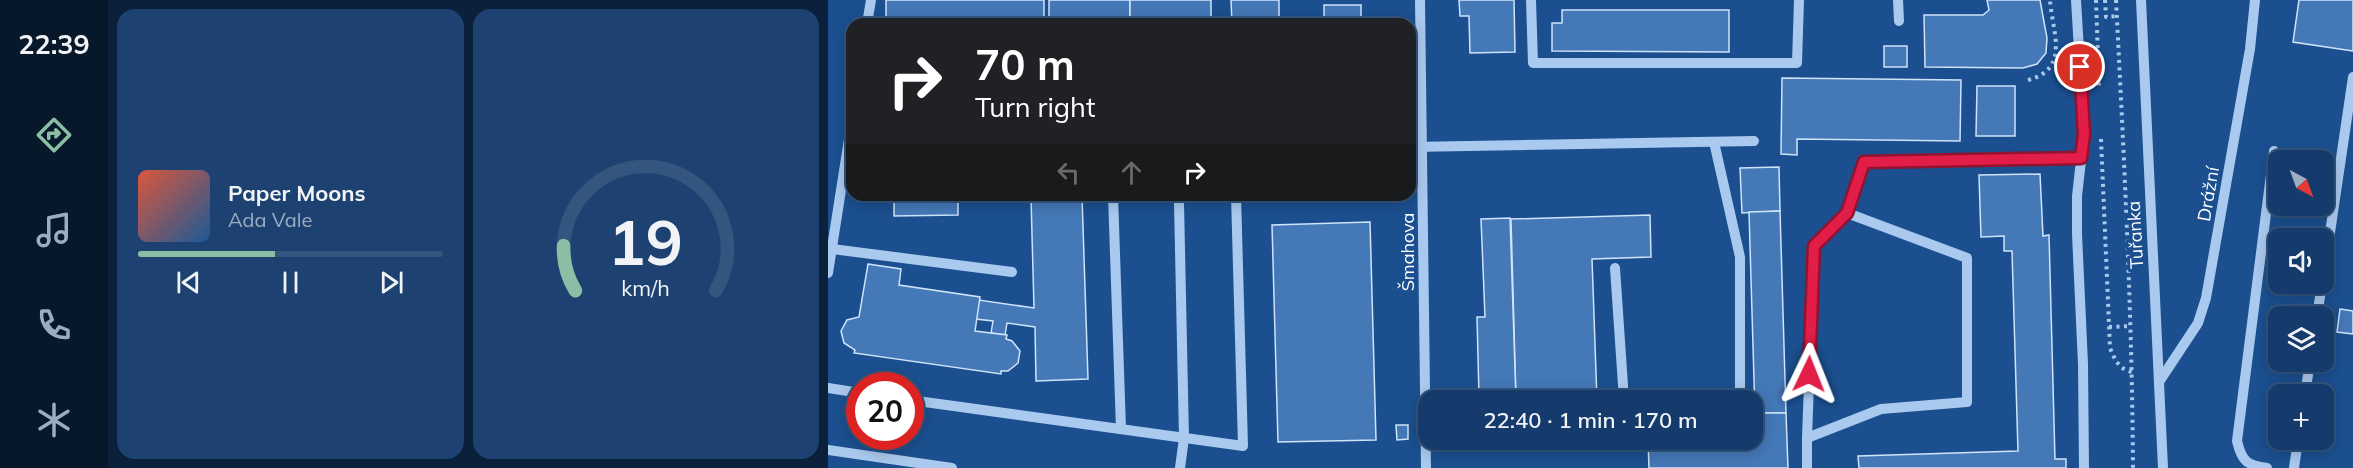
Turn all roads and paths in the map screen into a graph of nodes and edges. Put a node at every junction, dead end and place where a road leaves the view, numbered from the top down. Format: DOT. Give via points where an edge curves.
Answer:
graph roads {
  1 [pos="871,0"];
  2 [pos="1420,0"];
  3 [pos="1531,0"];
  4 [pos="1799,0"];
  5 [pos="1898,0"];
  6 [pos="2050,0"];
  7 [pos="2076,0"];
  8 [pos="2096,0"];
  9 [pos="2105,0"];
  10 [pos="2116,0"];
  11 [pos="2141,0"];
  12 [pos="2255,0"];
  13 [pos="2116,16"];
  14 [pos="868,18"];
  15 [pos="1899,21"];
  16 [pos="2353,77"];
  17 [pos="2028,80"];
  18 [pos="2100,89"];
  19 [pos="2101,134"];
  20 [pos="1754,141"];
  21 [pos="1714,142"];
  22 [pos="1416,147"];
  23 [pos="1423,147"];
  24 [pos="2081,158"];
  25 [pos="846,175"];
  26 [pos="2268,198"];
  27 [pos="1113,201"];
  28 [pos="1236,201"];
  29 [pos="1179,203"];
  30 [pos="1847,213"];
  31 [pos="2331,228"];
  32 [pos="832,249"];
  33 [pos="1615,268"];
  34 [pos="1012,272"];
  35 [pos="828,273"];
  36 [pos="2130,326"];
  37 [pos="2109,327"];
  38 [pos="2133,372"];
  39 [pos="2159,382"];
  40 [pos="828,388"];
  41 [pos="1425,390"];
  42 [pos="1623,390"];
  43 [pos="1740,390"];
  44 [pos="846,391"];
  45 [pos="924,402"];
  46 [pos="1121,429"];
  47 [pos="1184,438"];
  48 [pos="1807,438"];
  49 [pos="828,450"];
  50 [pos="1425,450"];
  51 [pos="2297,450"];
  52 [pos="868,456"];
  53 [pos="868,468"];
  54 [pos="952,468"];
  55 [pos="1180,468"];
  56 [pos="1426,468"];
  57 [pos="1808,468"];
  58 [pos="2084,468"];
  59 [pos="2133,468"];
  60 [pos="2163,468"];
  61 [pos="2267,468"];
  62 [pos="2294,468"];
  1 -- 14 [label="street"];
  2 -- 23 [label="street, Šmahova"];
  3 -- 4 [label="street" via="1533,63 1797,63"];
  5 -- 15 [label="street"];
  6 -- 17 [label="path" via="2057,50 2048,69 2040,77"];
  7 -- 24 [label="street" via="2084,134"];
  8 -- 18 [label="path"];
  9 -- 13 [label="path" via="2106,17"];
  10 -- 13 [label="path"];
  11 -- 39 [label="street, Tuřanka"];
  12 -- 39 [label="street, Drážní" via="2206,298 2198,323"];
  13 -- 36 [label="path"];
  16 -- 31 [label="street"];
  19 -- 37 [label="path"];
  20 -- 21 [label="street"];
  21 -- 23 [label="street"];
  21 -- 43 [label="street" via="1740,257"];
  22 -- 23 [label="street"];
  23 -- 41 [label="street, Šmahova"];
  24 -- 30 [label="street" via="1864,162"];
  24 -- 58 [label="street" via="2077,234"];
  25 -- 32 [label="street"];
  26 -- 61 [label="street" via="2237,441 2241,456 2252,466"];
  27 -- 46 [label="street"];
  28 -- 47 [label="street" via="1243,446"];
  29 -- 47 [label="street"];
  30 -- 48 [label="street" via="1814,246"];
  30 -- 48 [label="street" via="1966,258 1967,402 1881,409"];
  32 -- 34 [label="street"];
  32 -- 35 [label="street"];
  33 -- 42 [label="street"];
  36 -- 37 [label="path"];
  36 -- 38 [label="path"];
  37 -- 38 [label="path" via="2110,348 2116,362 2124,371"];
  38 -- 59 [label="path"];
  39 -- 60 [label="street, Tuřanka"];
  40 -- 44 [label="street"];
  45 -- 46 [label="street"];
  46 -- 47 [label="street"];
  47 -- 55 [label="street"];
  48 -- 57 [label="street"];
  49 -- 52 [label="street"];
  50 -- 56 [label="street, Šmahova"];
  51 -- 62 [label="street"];
  52 -- 53 [label="street"];
  52 -- 54 [label="street"];
}
